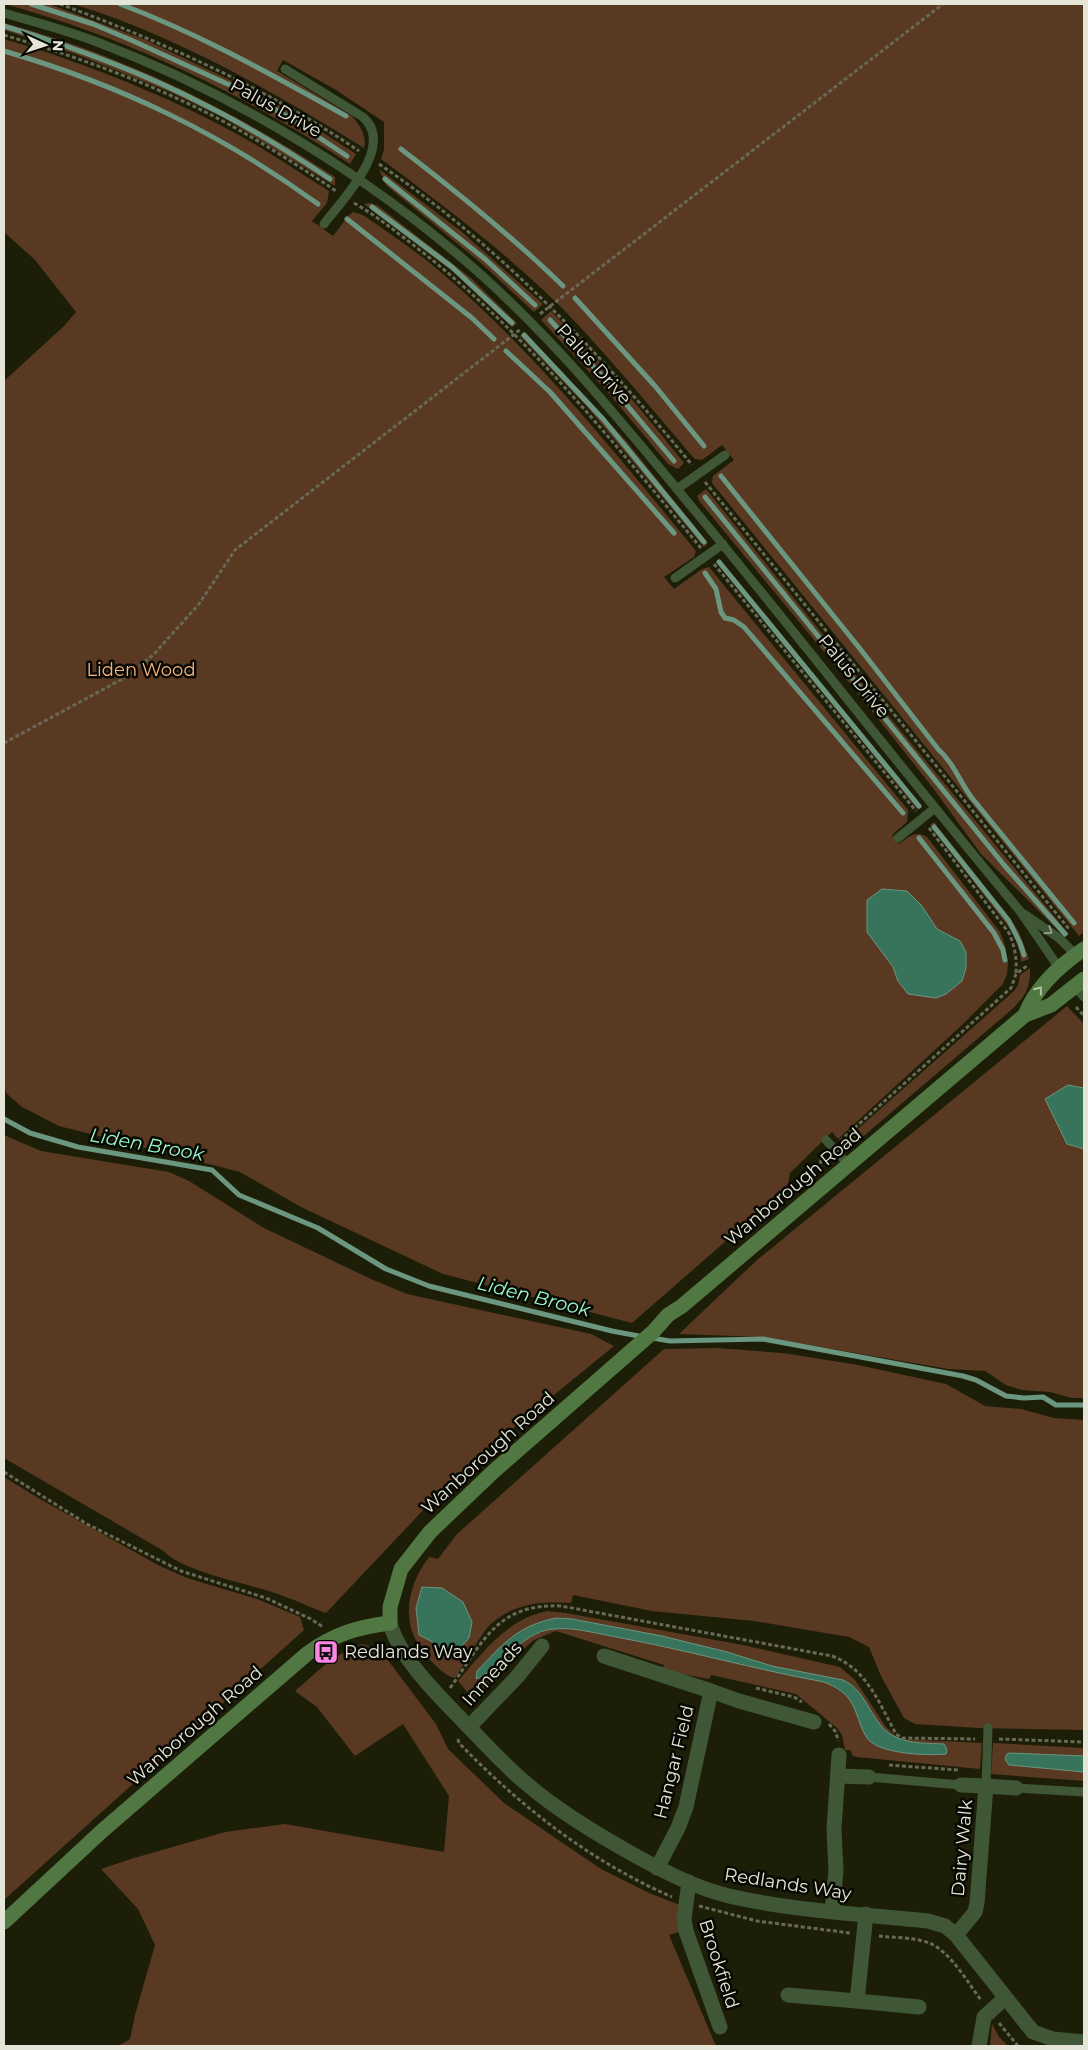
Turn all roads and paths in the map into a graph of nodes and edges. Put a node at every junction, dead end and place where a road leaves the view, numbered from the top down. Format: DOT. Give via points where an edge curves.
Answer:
graph roads {
  1 [pos="943,4"];
  2 [pos="4,13"];
  3 [pos="4,34"];
  4 [pos="285,69"];
  5 [pos="358,179"];
  6 [pos="345,197"];
  7 [pos="324,224"];
  8 [pos="530,321"];
  9 [pos="515,333"];
  10 [pos="724,455"];
  11 [pos="677,489"];
  12 [pos="723,544"];
  13 [pos="707,556"];
  14 [pos="675,578"];
  15 [pos="4,744"];
  16 [pos="936,808"];
  17 [pos="922,819"];
  18 [pos="898,838"];
  19 [pos="1020,911"];
  20 [pos="1081,956"];
  21 [pos="1028,965"];
  22 [pos="1059,968"];
  23 [pos="1016,974"];
  24 [pos="1081,988"];
  25 [pos="1073,1004"];
  26 [pos="1025,1016"];
  27 [pos="1084,1016"];
  28 [pos="826,1140"];
  29 [pos="834,1147"];
  30 [pos="849,1165"];
  31 [pos="828,1183"];
  32 [pos="4,1472"];
  33 [pos="311,1619"];
  34 [pos="390,1623"];
  35 [pos="542,1646"];
  36 [pos="604,1656"];
  37 [pos="711,1691"];
  38 [pos="443,1699"];
  39 [pos="814,1722"];
  40 [pos="469,1727"];
  41 [pos="988,1728"];
  42 [pos="988,1739"];
  43 [pos="1084,1742"];
  44 [pos="839,1755"];
  45 [pos="888,1765"];
  46 [pos="838,1776"];
  47 [pos="869,1777"];
  48 [pos="987,1780"];
  49 [pos="961,1785"];
  50 [pos="1016,1788"];
  51 [pos="1084,1792"];
  52 [pos="657,1868"];
  53 [pos="689,1882"];
  54 [pos="832,1911"];
  55 [pos="866,1914"];
  56 [pos="4,1922"];
  57 [pos="956,1935"];
  58 [pos="788,1995"];
  59 [pos="1005,1998"];
  60 [pos="857,2001"];
  61 [pos="919,2007"];
  62 [pos="720,2027"];
  63 [pos="1084,2042"];
  64 [pos="980,2046"];
  1 -- 8 [label="path"];
  2 -- 5 [label="lane, Palus Drive" via="97,42 179,78 298,140"];
  3 -- 6 [label="path" via="174,97 230,125"];
  4 -- 5 [label="lane" via="369,122 375,138 374,149"];
  5 -- 6 [label="lane"];
  5 -- 8 [label="lane, Palus Drive" via="452,249"];
  6 -- 7 [label="lane"];
  6 -- 9 [label="path" via="379,218 453,276"];
  8 -- 9 [label="path"];
  8 -- 11 [label="lane, Palus Drive"];
  9 -- 13 [label="path" via="596,421"];
  9 -- 15 [label="path" via="235,550 199,604 154,654 128,676"];
  10 -- 11 [label="lane"];
  11 -- 12 [label="lane, Palus Drive"];
  12 -- 13 [label="lane"];
  12 -- 16 [label="lane, Palus Drive"];
  13 -- 14 [label="lane"];
  13 -- 17 [label="path"];
  16 -- 17 [label="lane"];
  16 -- 19 [label="lane, Palus Drive"];
  17 -- 18 [label="lane"];
  17 -- 23 [label="path" via="1009,933 1015,946"];
  19 -- 20 [label="lane, Palus Drive, one-way"];
  19 -- 22 [label="lane, Palus Drive"];
  20 -- 22 [label="street, Wanborough Road"];
  21 -- 23 [label="path"];
  22 -- 24 [label="street, Palus Drive"];
  26 -- 22 [label="street, Wanborough Road, one-way" via="1037,991"];
  23 -- 29 [label="path" via="1011,988"];
  24 -- 26 [label="street, Wanborough Road"];
  25 -- 27 [label="path"];
  26 -- 30 [label="street, Wanborough Road"];
  28 -- 29 [label="lane"];
  29 -- 30 [label="lane"];
  29 -- 31 [label="path" via="821,1158 820,1173"];
  30 -- 31 [label="street, Wanborough Road"];
  31 -- 34 [label="street, Wanborough Road" via="659,1323 653,1332 494,1471 430,1532 401,1569 390,1607"];
  32 -- 33 [label="path" via="87,1524 180,1571 266,1598"];
  34 -- 38 [label="street, Redlands Way" via="402,1652"];
  34 -- 56 [label="street, Wanborough Road" via="349,1630 308,1653 102,1831"];
  35 -- 40 [label="street, Inmeads"];
  36 -- 37 [label="street, Hangar Field"];
  37 -- 39 [label="street, Hangar Field"];
  37 -- 52 [label="street, Hangar Field" via="686,1807"];
  38 -- 40 [label="street, Redlands Way"];
  38 -- 42 [label="path" via="486,1637 506,1617 527,1608 561,1606 832,1656 844,1660 864,1676 896,1734 902,1738"];
  40 -- 52 [label="street, Redlands Way" via="529,1786 568,1816"];
  41 -- 42 [label="lane"];
  42 -- 43 [label="path"];
  42 -- 48 [label="lane"];
  44 -- 46 [label="street"];
  45 -- 48 [label="path"];
  46 -- 47 [label="street"];
  46 -- 54 [label="street"];
  47 -- 49 [label="lane, Dairy Walk"];
  48 -- 49 [label="street, Dairy Walk"];
  48 -- 50 [label="street, Dairy Walk"];
  48 -- 57 [label="street, Dairy Walk" via="978,1903"];
  50 -- 51 [label="lane, Dairy Walk"];
  52 -- 53 [label="street, Redlands Way"];
  53 -- 54 [label="street, Redlands Way" via="728,1895"];
  53 -- 62 [label="street, Brookfield" via="684,1919 686,1930"];
  54 -- 55 [label="street, Redlands Way"];
  55 -- 57 [label="street, Redlands Way" via="937,1923"];
  55 -- 60 [label="street"];
  57 -- 59 [label="street, Redlands Way"];
  58 -- 60 [label="street"];
  59 -- 63 [label="street, Redlands Way" via="1033,2032 1053,2039"];
  59 -- 64 [label="street" via="984,2016"];
  60 -- 61 [label="street"];
}
